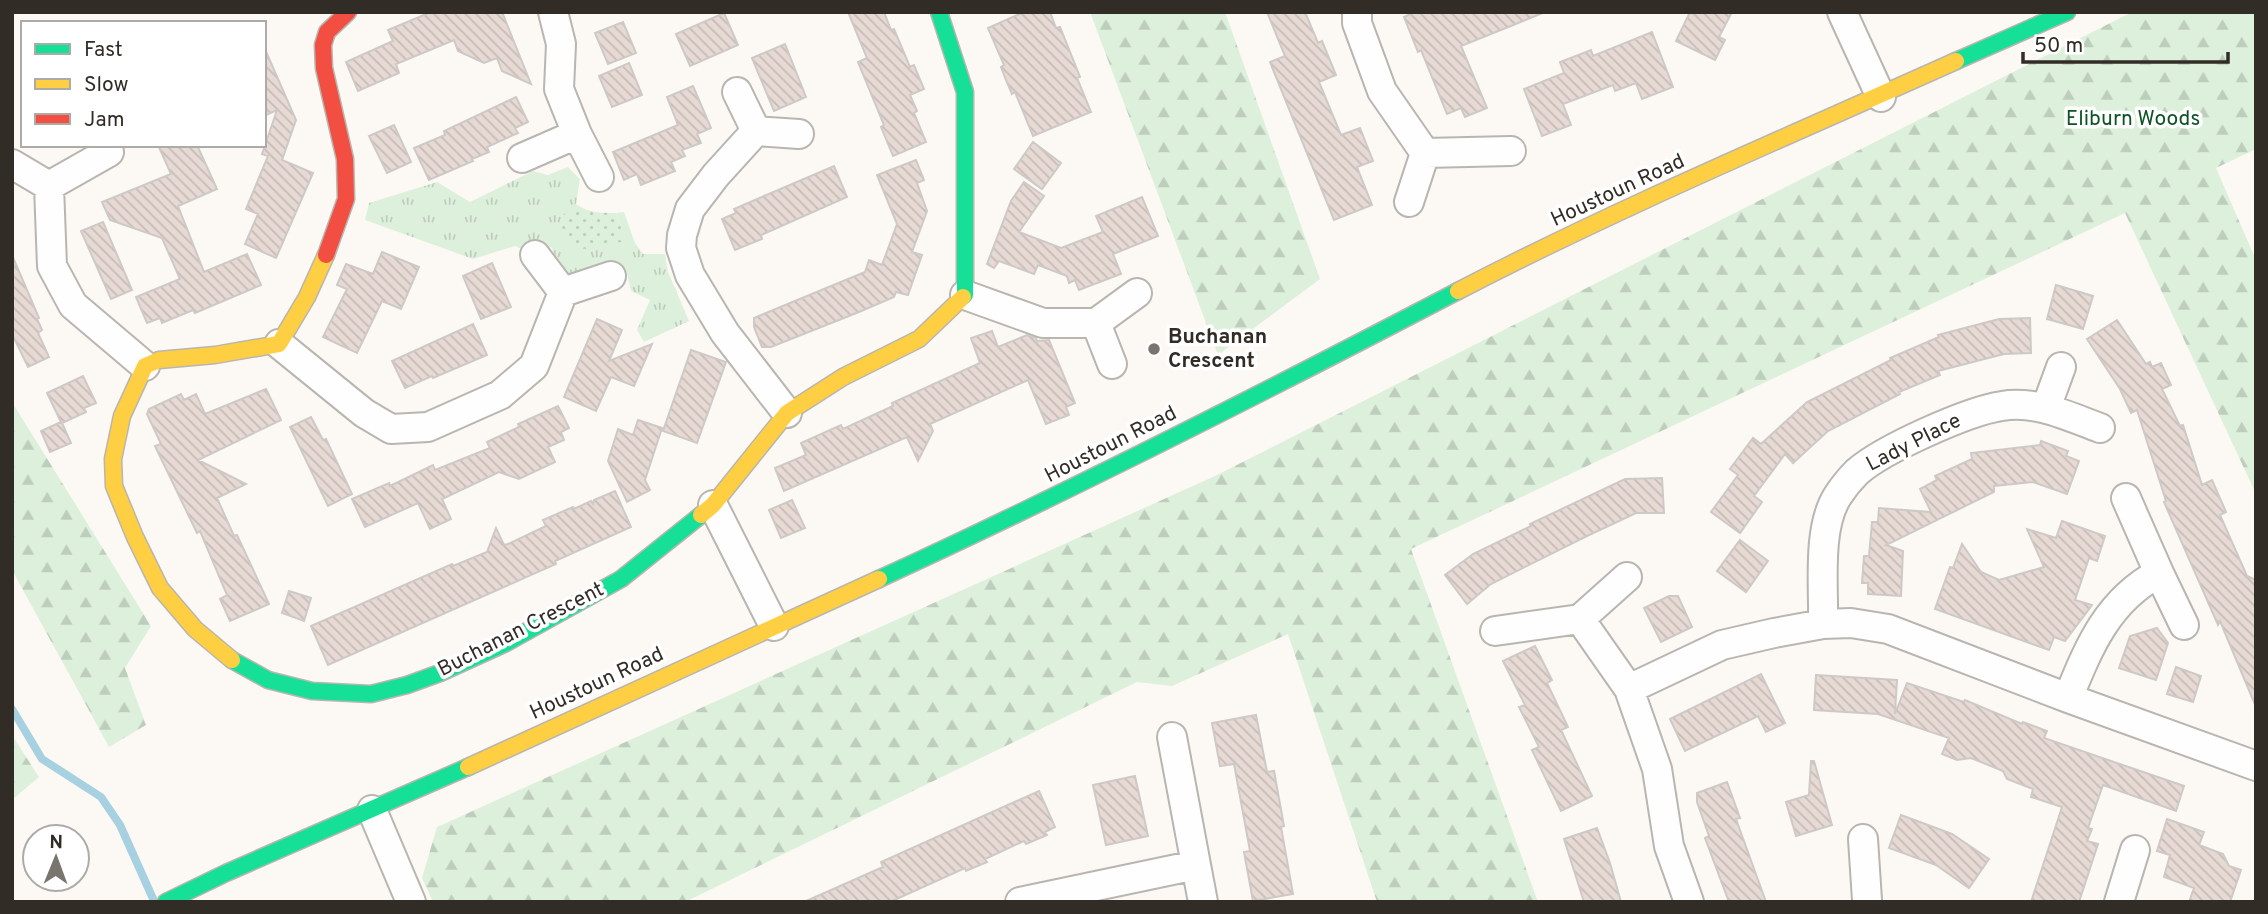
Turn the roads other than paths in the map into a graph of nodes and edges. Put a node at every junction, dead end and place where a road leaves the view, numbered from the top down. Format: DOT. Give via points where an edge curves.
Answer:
graph roads {
  1 [pos="348,12"];
  2 [pos="553,12"];
  3 [pos="939,12"];
  4 [pos="1357,12"];
  5 [pos="1842,12"];
  6 [pos="2067,12"];
  7 [pos="737,92"];
  8 [pos="1881,97"];
  9 [pos="755,131"];
  10 [pos="577,134"];
  11 [pos="799,134"];
  12 [pos="1511,151"];
  13 [pos="110,152"];
  14 [pos="1425,153"];
  15 [pos="522,158"];
  16 [pos="12,164"];
  17 [pos="599,177"];
  18 [pos="49,186"];
  19 [pos="1409,202"];
  20 [pos="535,255"];
  21 [pos="611,276"];
  22 [pos="563,292"];
  23 [pos="1137,293"];
  24 [pos="965,295"];
  25 [pos="1096,323"];
  26 [pos="279,344"];
  27 [pos="1112,364"];
  28 [pos="145,366"];
  29 [pos="2061,367"];
  30 [pos="2046,408"];
  31 [pos="786,413"];
  32 [pos="2101,428"];
  33 [pos="2126,498"];
  34 [pos="713,505"];
  35 [pos="2159,573"];
  36 [pos="1627,577"];
  37 [pos="1580,619"];
  38 [pos="1823,624"];
  39 [pos="2184,625"];
  40 [pos="774,626"];
  41 [pos="1495,631"];
  42 [pos="1629,689"];
  43 [pos="2068,698"];
  44 [pos="1172,737"];
  45 [pos="2256,766"];
  46 [pos="372,810"];
  47 [pos="1863,839"];
  48 [pos="2135,850"];
  49 [pos="1196,865"];
  50 [pos="1871,901"];
  51 [pos="166,902"];
  52 [pos="411,902"];
  53 [pos="1020,902"];
  54 [pos="1203,902"];
  55 [pos="1689,902"];
  56 [pos="2119,902"];
  1 -- 26 [label="street" via="327,32 323,45 345,159 346,199 307,297"];
  2 -- 10 [label="street" via="561,44 559,89"];
  3 -- 24 [label="street" via="965,92"];
  4 -- 14 [label="street" via="1382,91"];
  5 -- 8 [label="street"];
  6 -- 8 [label="street, Houstoun Road"];
  7 -- 9 [label="street"];
  8 -- 40 [label="street, Houstoun Road" via="1524,257 1010,519"];
  9 -- 11 [label="street"];
  9 -- 31 [label="street" via="690,209 681,248 691,275 725,333"];
  10 -- 15 [label="street"];
  10 -- 17 [label="street"];
  12 -- 14 [label="street"];
  13 -- 18 [label="street"];
  14 -- 19 [label="street"];
  16 -- 18 [label="street"];
  18 -- 28 [label="street" via="52,266 73,304"];
  20 -- 22 [label="street"];
  21 -- 22 [label="street"];
  22 -- 26 [label="street" via="534,366 500,396 428,427 391,429 364,413"];
  23 -- 25 [label="street"];
  24 -- 25 [label="street" via="1043,323"];
  24 -- 31 [label="street, Buchanan Crescent" via="919,339 843,377"];
  25 -- 27 [label="street"];
  26 -- 28 [label="street" via="159,360"];
  28 -- 34 [label="street, Buchanan Crescent" via="122,416 113,476 135,537 160,587 195,629 235,663 268,680 312,691 371,694 440,673 506,643 621,579"];
  29 -- 30 [label="street"];
  30 -- 32 [label="street, Lady Place"];
  30 -- 38 [label="street, Lady Place" via="2003,405 1954,420 1857,472 1836,499 1825,533"];
  31 -- 34 [label="street, Buchanan Crescent"];
  33 -- 35 [label="street"];
  34 -- 40 [label="street"];
  35 -- 39 [label="street"];
  35 -- 43 [label="street" via="2140,583 2106,620 2089,646"];
  36 -- 37 [label="street"];
  37 -- 41 [label="street"];
  37 -- 42 [label="street"];
  38 -- 42 [label="street" via="1722,645"];
  38 -- 43 [label="street" via="1851,622 1888,629"];
  40 -- 46 [label="street, Houstoun Road"];
  42 -- 55 [label="street" via="1657,769 1669,846"];
  43 -- 45 [label="street"];
  44 -- 49 [label="street"];
  46 -- 51 [label="street, Houstoun Road"];
  46 -- 52 [label="street"];
  47 -- 50 [label="street"];
  48 -- 56 [label="street"];
  49 -- 53 [label="street"];
  49 -- 54 [label="street"];
}
